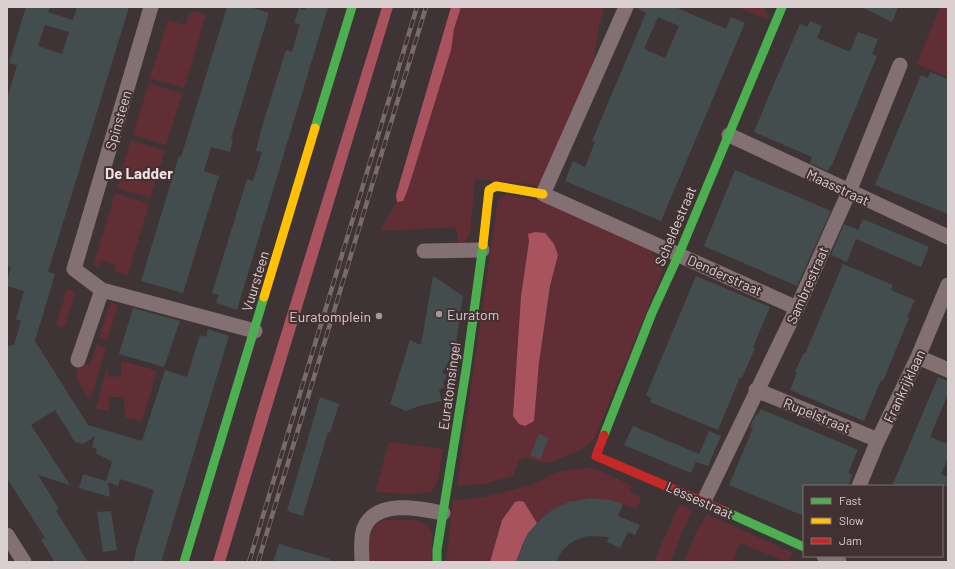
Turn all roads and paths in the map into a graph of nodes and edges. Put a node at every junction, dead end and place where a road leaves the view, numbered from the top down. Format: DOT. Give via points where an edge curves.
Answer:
graph roads {
  1 [pos="151,7"];
  2 [pos="352,7"];
  3 [pos="626,7"];
  4 [pos="782,7"];
  5 [pos="900,65"];
  6 [pos="729,135"];
  7 [pos="488,190"];
  8 [pos="848,192"];
  9 [pos="543,194"];
  10 [pos="948,237"];
  11 [pos="482,250"];
  12 [pos="424,252"];
  13 [pos="679,254"];
  14 [pos="948,285"];
  15 [pos="102,290"];
  16 [pos="797,308"];
  17 [pos="255,331"];
  18 [pos="918,357"];
  19 [pos="78,360"];
  20 [pos="948,370"];
  21 [pos="756,390"];
  22 [pos="878,440"];
  23 [pos="596,456"];
  24 [pos="859,485"];
  25 [pos="704,502"];
  26 [pos="443,512"];
  27 [pos="7,535"];
  28 [pos="803,547"];
  29 [pos="24,562"];
  30 [pos="184,562"];
  31 [pos="362,562"];
  32 [pos="437,562"];
  1 -- 15 [label="street, Spinsteen" via="74,269"];
  2 -- 17 [label="street, Vuursteen"];
  3 -- 9 [label="street"];
  4 -- 6 [label="street, Scheldestraat"];
  5 -- 8 [label="street, Sambrestraat"];
  6 -- 8 [label="street, Maasstraat"];
  6 -- 13 [label="street, Scheldestraat"];
  7 -- 9 [label="street, Denderstraat" via="496,186"];
  7 -- 11 [label="street, Euratomsingel"];
  8 -- 10 [label="street, Maasstraat"];
  8 -- 16 [label="street, Sambrestraat"];
  9 -- 13 [label="street, Denderstraat"];
  11 -- 12 [label="street"];
  11 -- 26 [label="street, Euratomsingel" via="459,419"];
  13 -- 16 [label="street, Denderstraat"];
  13 -- 23 [label="street, Scheldestraat" via="652,313"];
  14 -- 18 [label="street, Frankrijklaan"];
  15 -- 17 [label="street, Spinsteen"];
  15 -- 19 [label="street"];
  16 -- 21 [label="street, Sambrestraat"];
  17 -- 30 [label="street, Vuursteen"];
  18 -- 20 [label="street"];
  18 -- 22 [label="street, Frankrijklaan"];
  21 -- 22 [label="street, Rupelstraat"];
  21 -- 25 [label="street, Sambrestraat"];
  22 -- 24 [label="street, Frankrijklaan"];
  23 -- 25 [label="street, Lessestraat"];
  25 -- 28 [label="street, Lessestraat"];
  26 -- 31 [label="street" via="409,508 377,513 364,528"];
  26 -- 32 [label="street, Euratomsingel"];
  27 -- 29 [label="street"];
}
